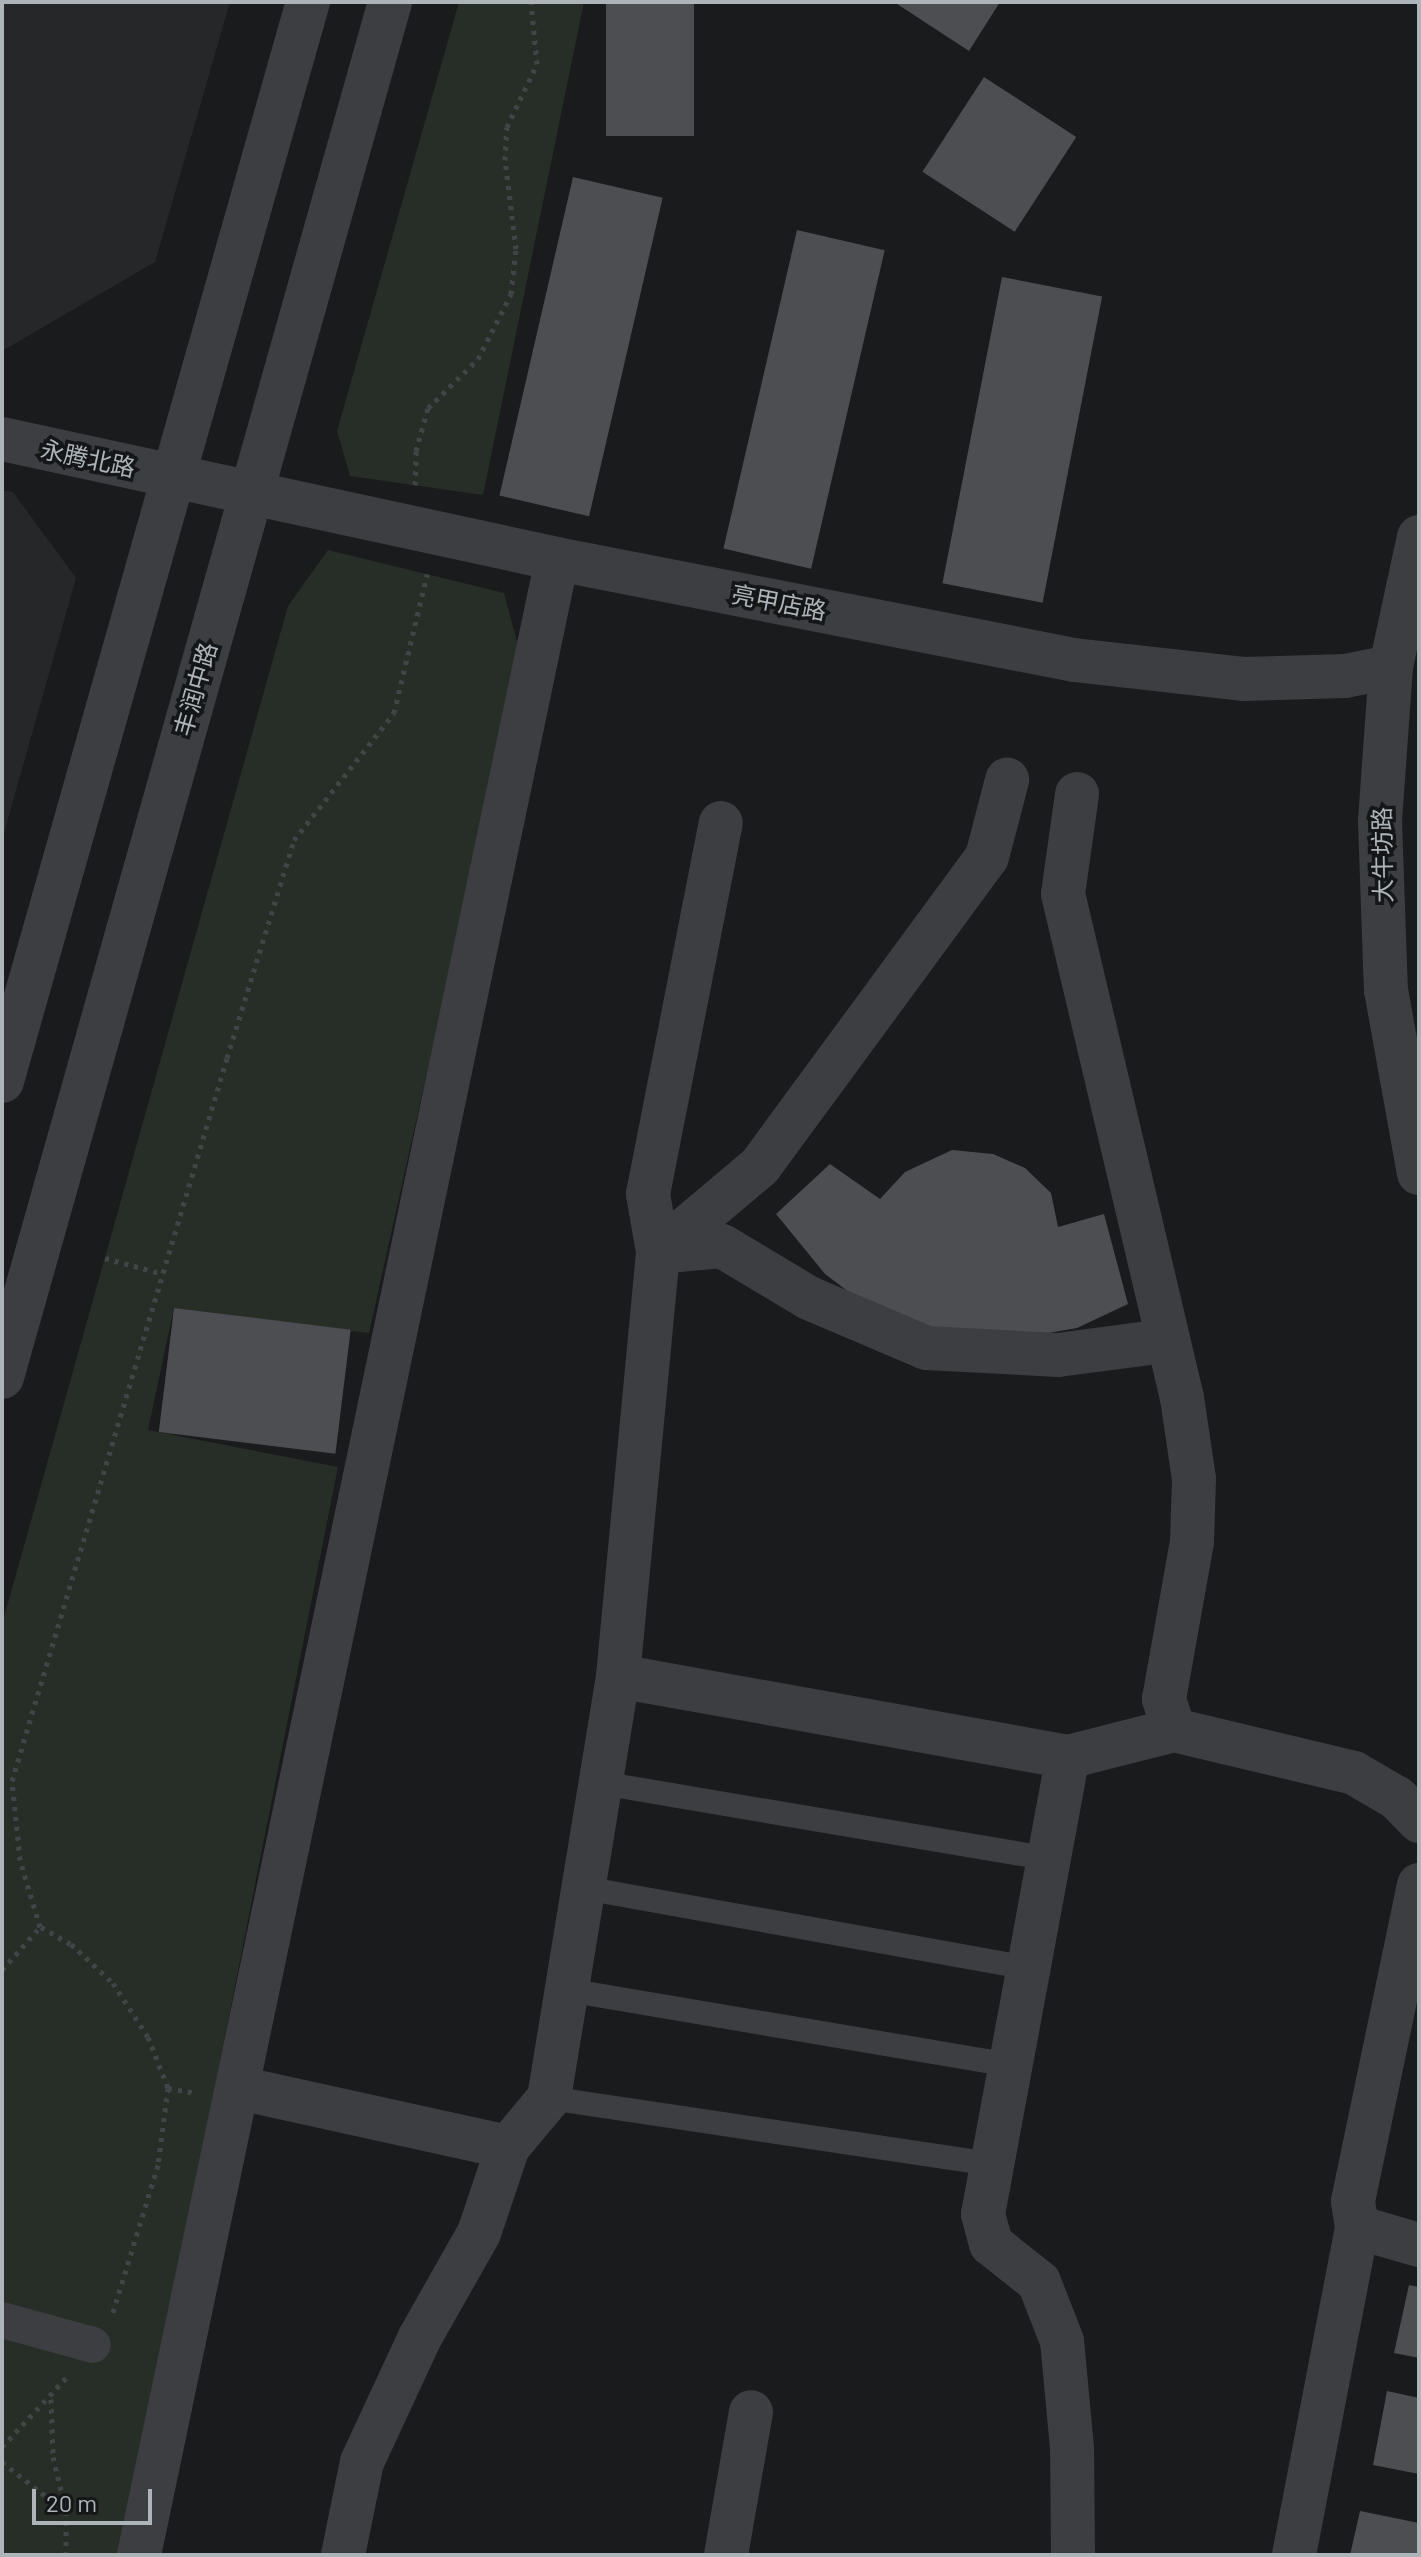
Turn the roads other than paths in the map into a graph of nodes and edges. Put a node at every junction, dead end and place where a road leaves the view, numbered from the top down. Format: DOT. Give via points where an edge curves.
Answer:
graph roads {
  1 [pos="308,2"];
  2 [pos="390,2"];
  3 [pos="2,439"];
  4 [pos="173,476"];
  5 [pos="249,496"];
  6 [pos="1419,537"];
  7 [pos="557,559"];
  8 [pos="1405,664"];
  9 [pos="1007,780"];
  10 [pos="1077,794"];
  11 [pos="721,823"];
  12 [pos="2,1081"];
  13 [pos="1419,1173"];
  14 [pos="658,1252"];
  15 [pos="1165,1341"];
  16 [pos="2,1377"];
  17 [pos="618,1676"];
  18 [pos="1174,1730"];
  19 [pos="1068,1757"];
  20 [pos="601,1783"];
  21 [pos="1419,1821"];
  22 [pos="1049,1859"];
  23 [pos="1419,1885"];
  24 [pos="584,1888"];
  25 [pos="1029,1968"];
  26 [pos="567,1990"];
  27 [pos="1011,2065"];
  28 [pos="239,2088"];
  29 [pos="549,2098"];
  30 [pos="508,2147"];
  31 [pos="992,2164"];
  32 [pos="1357,2227"];
  33 [pos="1419,2245"];
  34 [pos="2,2320"];
  35 [pos="93,2345"];
  36 [pos="751,2412"];
  37 [pos="139,2555"];
  38 [pos="343,2555"];
  39 [pos="726,2555"];
  40 [pos="1073,2555"];
  41 [pos="1294,2555"];
  1 -- 4 [label="street"];
  2 -- 5 [label="street, 丰润中路"];
  3 -- 4 [label="street, 永腾北路"];
  4 -- 5 [label="street, 亮甲店路"];
  4 -- 12 [label="street"];
  5 -- 7 [label="street, 亮甲店路"];
  5 -- 16 [label="street, 丰润中路"];
  6 -- 8 [label="street, 大牛坊路"];
  7 -- 8 [label="street, 亮甲店路" via="1074,660 1243,679 1345,676"];
  7 -- 28 [label="street"];
  8 -- 13 [label="street, 大牛坊路" via="1380,821 1386,990"];
  9 -- 14 [label="street" via="987,857 760,1166"];
  10 -- 15 [label="street" via="1063,894"];
  11 -- 14 [label="street" via="648,1194"];
  14 -- 15 [label="street" via="722,1246 809,1298 926,1348 1058,1355"];
  14 -- 17 [label="street"];
  15 -- 18 [label="street" via="1182,1398 1194,1479 1192,1542 1164,1699"];
  17 -- 19 [label="street"];
  17 -- 20 [label="street"];
  18 -- 19 [label="street"];
  18 -- 21 [label="street" via="1354,1773 1397,1798"];
  19 -- 22 [label="street"];
  20 -- 22 [label="lane"];
  20 -- 24 [label="street"];
  22 -- 25 [label="street"];
  23 -- 32 [label="street" via="1353,2201"];
  24 -- 25 [label="lane"];
  24 -- 26 [label="street"];
  25 -- 27 [label="street"];
  26 -- 27 [label="lane"];
  26 -- 29 [label="street"];
  27 -- 31 [label="street"];
  28 -- 30 [label="street"];
  28 -- 37 [label="street"];
  29 -- 30 [label="street"];
  29 -- 31 [label="lane"];
  30 -- 38 [label="street" via="479,2233 419,2339 362,2462"];
  31 -- 40 [label="street" via="983,2214 991,2244 1039,2282 1062,2341 1072,2448"];
  32 -- 33 [label="street"];
  32 -- 41 [label="street"];
  34 -- 35 [label="street"];
  36 -- 39 [label="street"];
}
